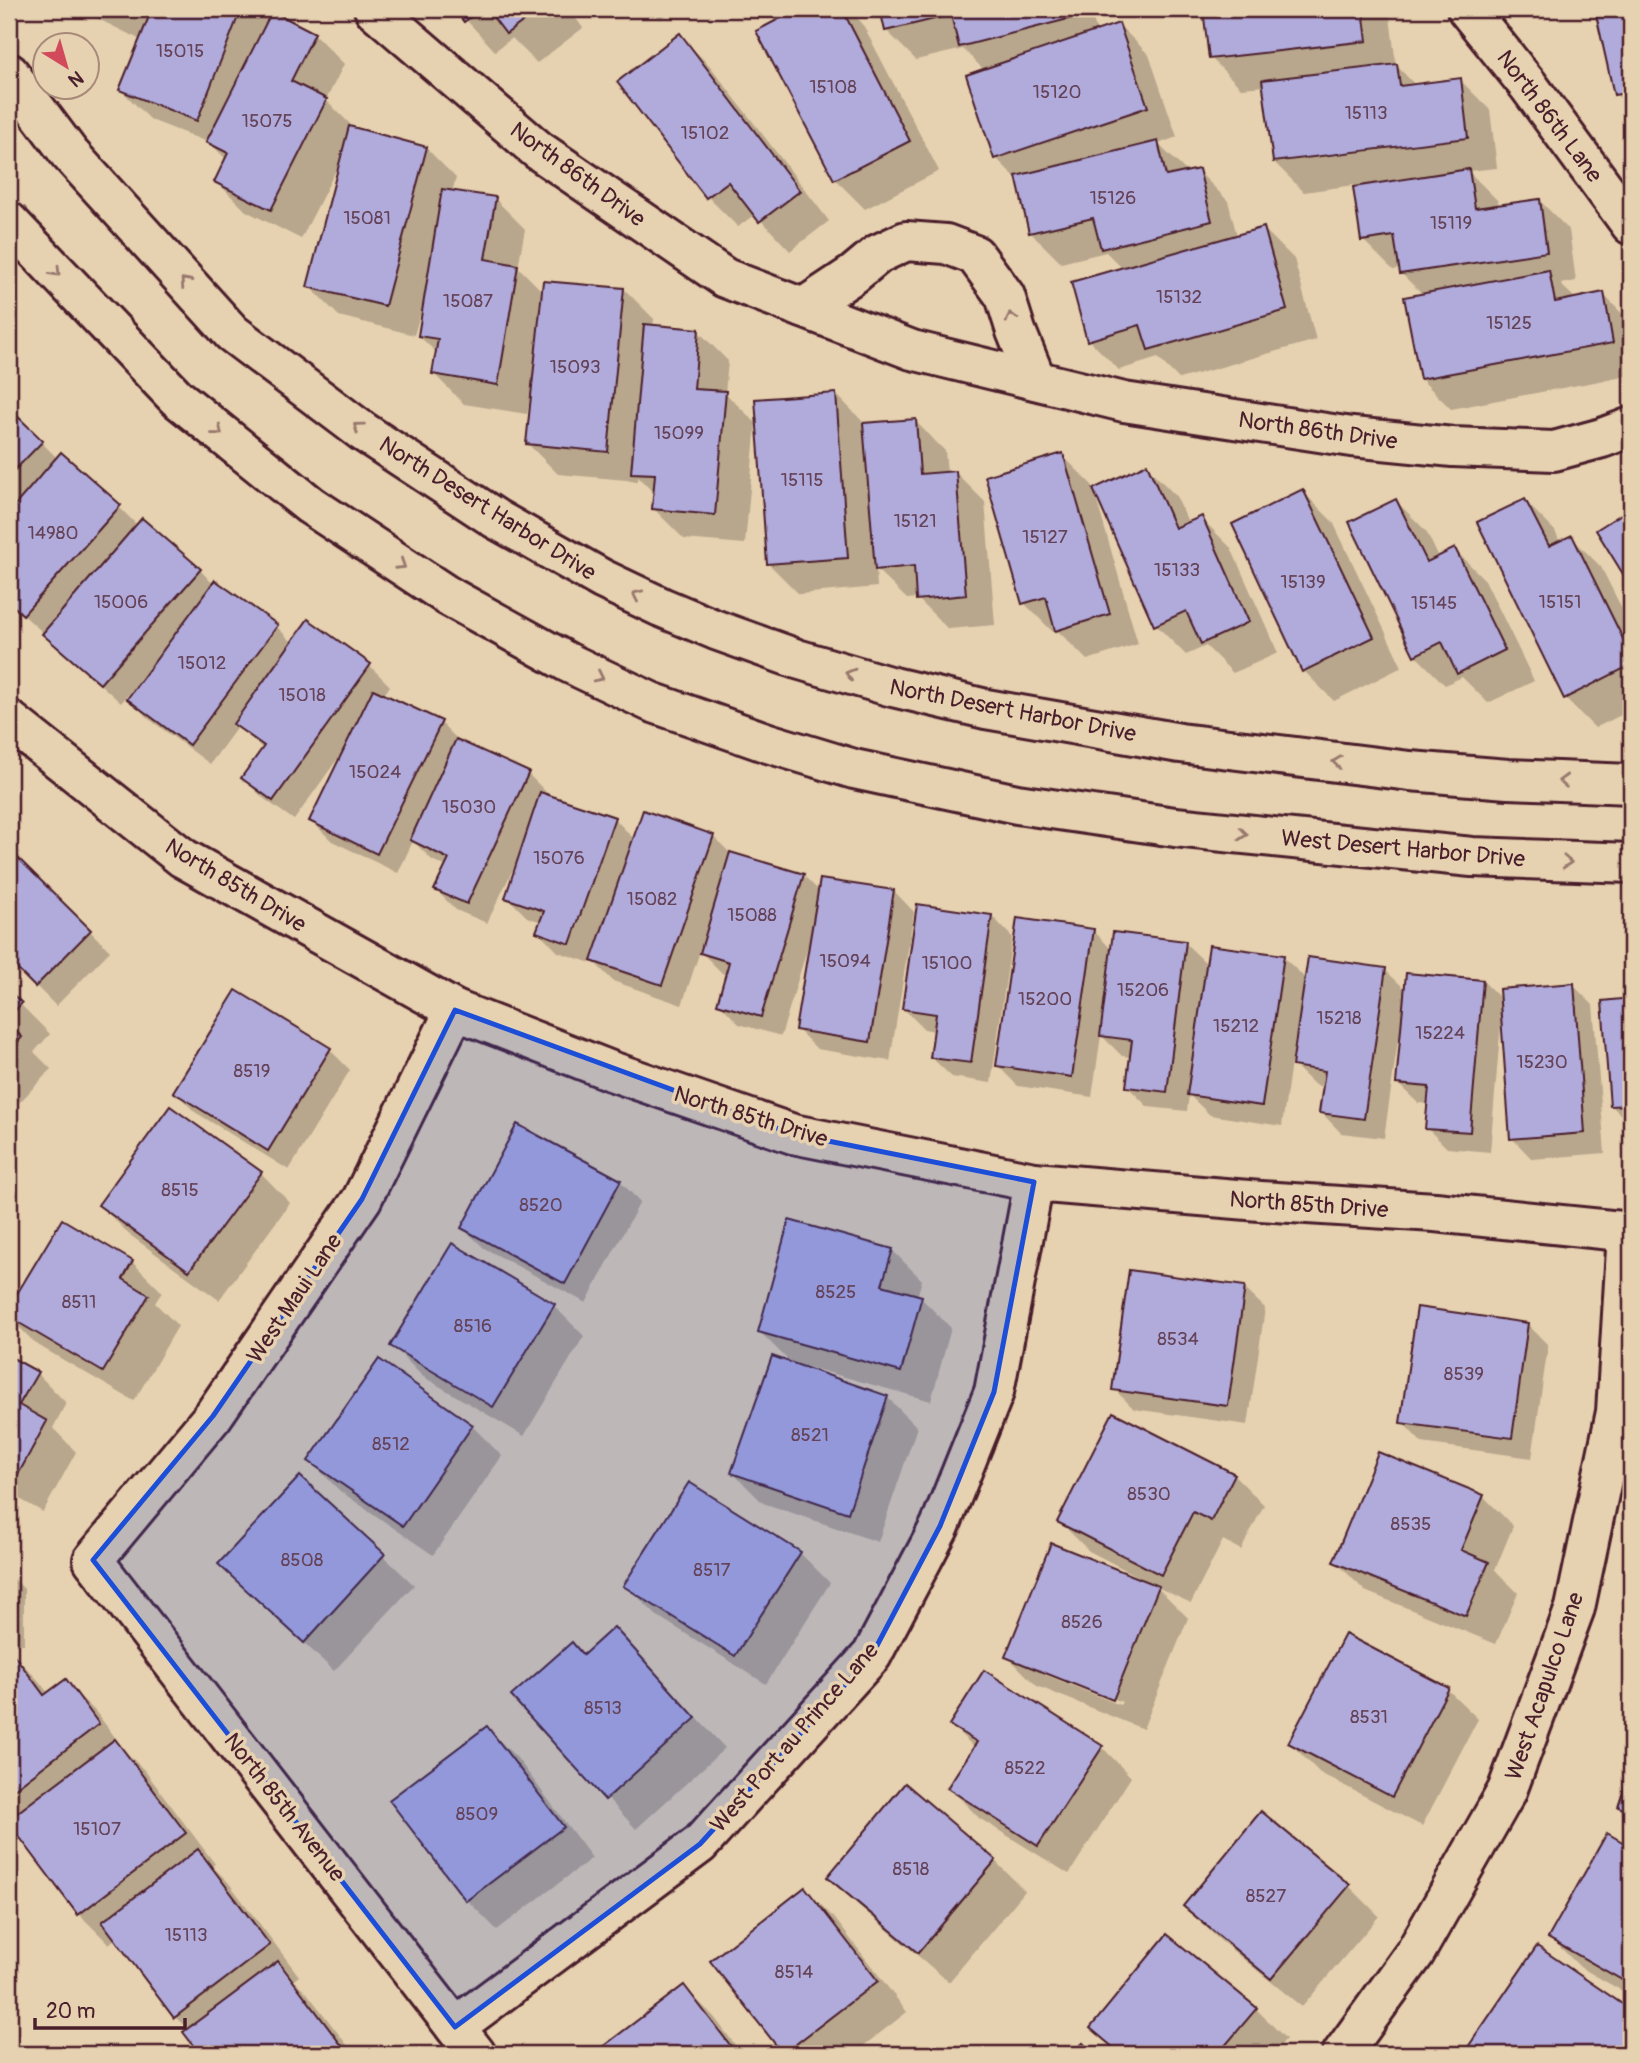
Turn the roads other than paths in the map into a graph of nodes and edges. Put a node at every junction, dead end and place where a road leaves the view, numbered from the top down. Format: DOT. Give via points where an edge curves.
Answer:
graph roads {
  1 [pos="374,9"];
  2 [pos="1466,9"];
  3 [pos="9,73"];
  4 [pos="9,222"];
  5 [pos="1631,225"];
  6 [pos="803,308"];
  7 [pos="1036,380"];
  8 [pos="1621,436"];
  9 [pos="9,719"];
  10 [pos="1631,784"];
  11 [pos="1631,863"];
  12 [pos="455,1010"];
  13 [pos="1034,1182"];
  14 [pos="1629,1232"];
  15 [pos="93,1560"];
  16 [pos="466,2041"];
  17 [pos="1342,2054"];
  1 -- 6 [label="street, North 86th Drive" via="538,150 725,278"];
  2 -- 5 [label="street, North 86th Lane"];
  10 -- 3 [label="street, North Desert Harbor Drive, one-way" via="1410,771 1180,743 986,709 797,659 661,607 508,525 362,430 232,333 69,153"];
  4 -- 11 [label="street, West Desert Harbor Drive, one-way" via="177,397 310,505 448,596 651,702 854,769 1017,804 1175,827 1472,857"];
  6 -- 7 [label="street, North 86th Drive" via="912,350"];
  7 -- 6 [label="street, one-way" via="1005,296 975,255 946,244 906,241 878,254"];
  7 -- 8 [label="street, North 86th Drive" via="1124,402 1352,437 1453,447 1554,450"];
  9 -- 12 [label="street, North 85th Drive" via="183,858"];
  12 -- 13 [label="street, North 85th Drive" via="611,1071 793,1134"];
  12 -- 15 [label="street, West Maui Lane" via="362,1199 213,1416"];
  13 -- 14 [label="street, North 85th Drive" via="1435,1212"];
  13 -- 16 [label="street, West Port au Prince Lane" via="995,1392 940,1525 872,1654 700,1844"];
  14 -- 17 [label="street, West Acapulco Lane" via="1616,1412 1575,1608 1507,1791 1415,1953"];
  15 -- 16 [label="street, North 85th Avenue"];
}
